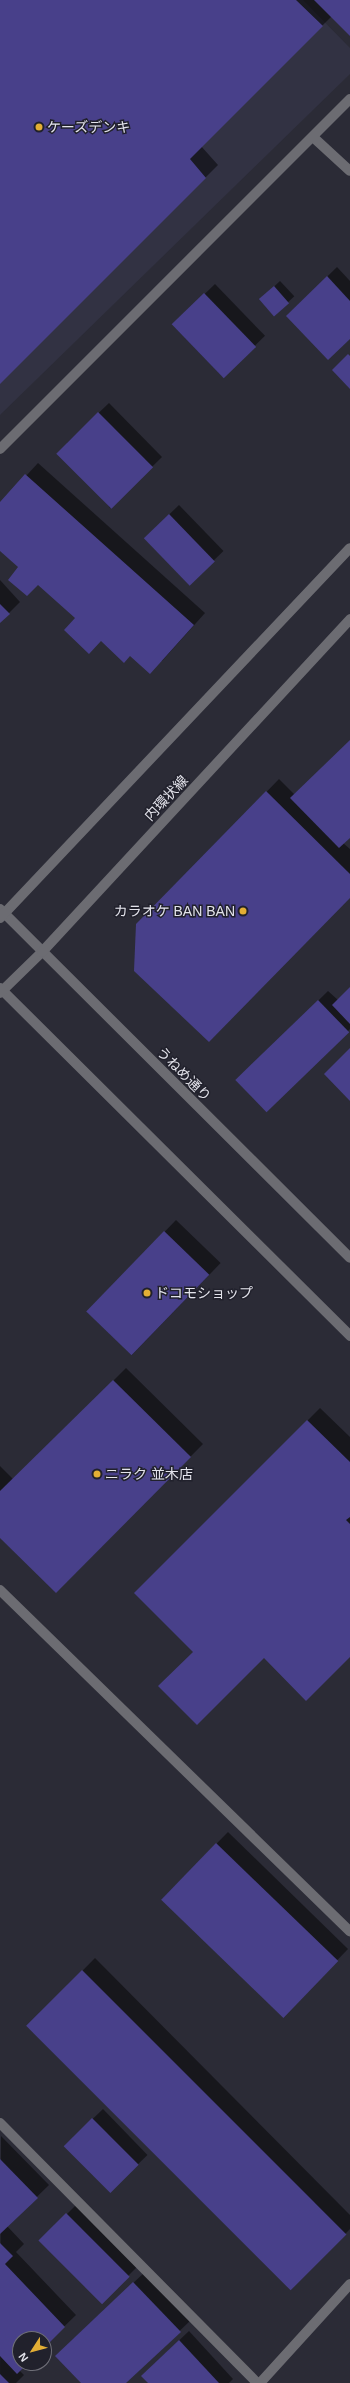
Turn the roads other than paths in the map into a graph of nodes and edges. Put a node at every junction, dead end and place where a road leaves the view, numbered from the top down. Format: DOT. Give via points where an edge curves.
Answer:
graph roads {
  1 [pos="350,99"];
  2 [pos="313,137"];
  3 [pos="350,172"];
  4 [pos="0,449"];
  5 [pos="350,548"];
  6 [pos="350,619"];
  7 [pos="2,913"];
  8 [pos="42,952"];
  9 [pos="1,991"];
  10 [pos="350,1258"];
  11 [pos="350,1336"];
  12 [pos="0,1590"];
  13 [pos="350,1932"];
  14 [pos="0,2123"];
  15 [pos="350,2284"];
  16 [pos="256,2383"];
  17 [pos="260,2383"];
  1 -- 2 [label="street"];
  2 -- 3 [label="street"];
  2 -- 4 [label="street"];
  5 -- 7 [label="street"];
  6 -- 8 [label="street, 内環状線"];
  7 -- 8 [label="street, うねめ通り"];
  8 -- 9 [label="street, 内環状線"];
  8 -- 10 [label="street, うねめ通り"];
  9 -- 11 [label="street"];
  12 -- 13 [label="street"];
  14 -- 16 [label="street"];
  15 -- 17 [label="street"];
}
